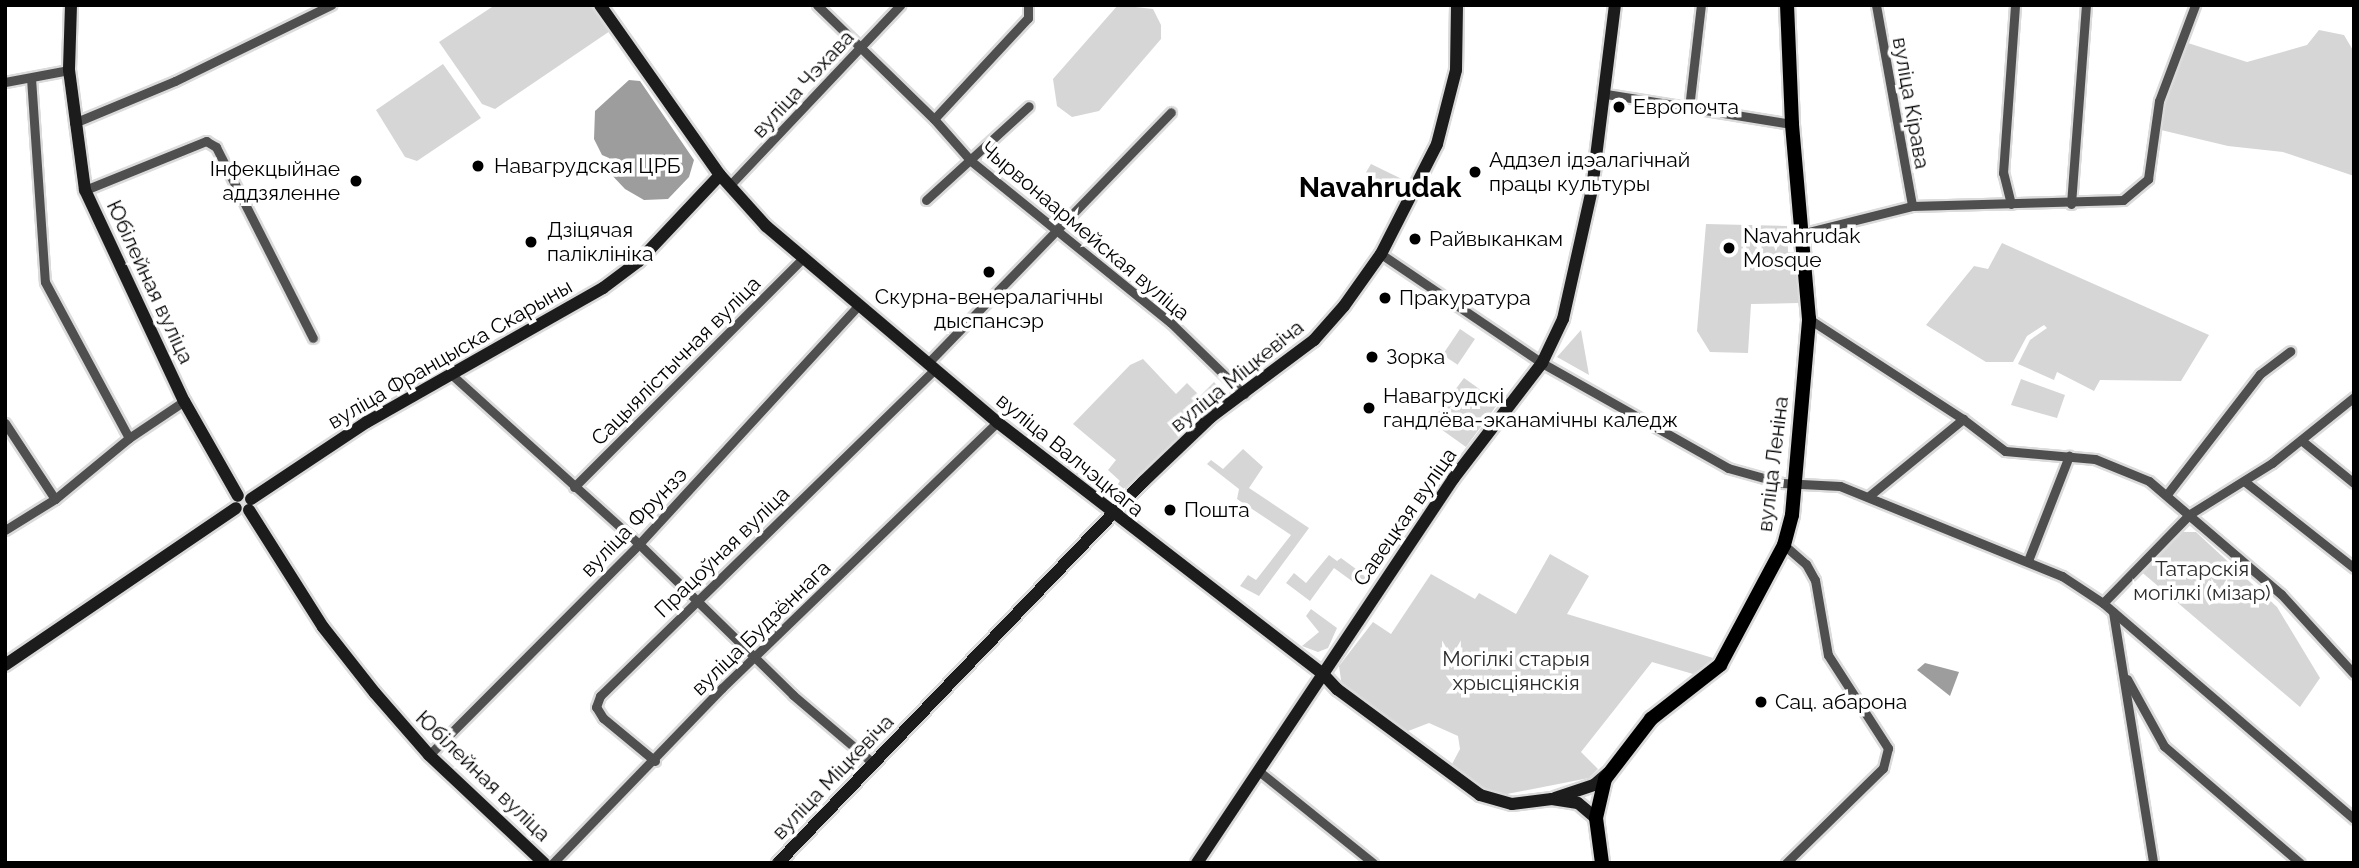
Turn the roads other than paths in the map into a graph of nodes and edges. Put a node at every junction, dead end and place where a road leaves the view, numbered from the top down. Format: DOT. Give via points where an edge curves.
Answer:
graph roads {
  1 [pos="71,5"];
  2 [pos="331,5"];
  3 [pos="600,5"];
  4 [pos="817,5"];
  5 [pos="900,5"];
  6 [pos="1028,5"];
  7 [pos="1457,5"];
  8 [pos="1615,5"];
  9 [pos="1701,5"];
  10 [pos="1787,5"];
  11 [pos="1876,5"];
  12 [pos="2015,5"];
  13 [pos="2086,5"];
  14 [pos="2195,5"];
  15 [pos="861,48"];
  16 [pos="69,70"];
  17 [pos="31,78"];
  18 [pos="5,82"];
  19 [pos="1606,94"];
  20 [pos="1028,106"];
  21 [pos="1689,108"];
  22 [pos="1171,112"];
  23 [pos="934,119"];
  24 [pos="74,123"];
  25 [pos="1792,124"];
  26 [pos="971,161"];
  27 [pos="720,175"];
  28 [pos="730,185"];
  29 [pos="85,190"];
  30 [pos="926,200"];
  31 [pos="2011,204"];
  32 [pos="2071,204"];
  33 [pos="1912,206"];
  34 [pos="1055,228"];
  35 [pos="1800,234"];
  36 [pos="1381,254"];
  37 [pos="802,259"];
  38 [pos="858,306"];
  39 [pos="1809,319"];
  40 [pos="313,338"];
  41 [pos="2290,351"];
  42 [pos="1542,363"];
  43 [pos="932,366"];
  44 [pos="452,375"];
  45 [pos="1244,394"];
  46 [pos="2354,397"];
  47 [pos="184,401"];
  48 [pos="1963,419"];
  49 [pos="997,422"];
  50 [pos="5,423"];
  51 [pos="129,438"];
  52 [pos="2301,440"];
  53 [pos="2069,456"];
  54 [pos="2244,481"];
  55 [pos="2354,483"];
  56 [pos="1795,484"];
  57 [pos="574,487"];
  58 [pos="2168,494"];
  59 [pos="1869,496"];
  60 [pos="55,499"];
  61 [pos="244,504"];
  62 [pos="2190,514"];
  63 [pos="1112,515"];
  64 [pos="5,530"];
  65 [pos="639,544"];
  66 [pos="1784,545"];
  67 [pos="2029,558"];
  68 [pos="2354,568"];
  69 [pos="697,599"];
  70 [pos="2103,603"];
  71 [pos="2113,612"];
  72 [pos="757,659"];
  73 [pos="5,665"];
  74 [pos="1323,674"];
  75 [pos="2354,674"];
  76 [pos="2127,679"];
  77 [pos="429,755"];
  78 [pos="655,761"];
  79 [pos="873,762"];
  80 [pos="1612,770"];
  81 [pos="1260,772"];
  82 [pos="1552,799"];
  83 [pos="1596,818"];
  84 [pos="2354,819"];
  85 [pos="544,863"];
  86 [pos="553,863"];
  87 [pos="778,863"];
  88 [pos="1197,863"];
  89 [pos="1373,863"];
  90 [pos="1602,863"];
  91 [pos="1786,863"];
  92 [pos="2153,863"];
  93 [pos="2300,863"];
  1 -- 16 [label="street, Юбілейная вуліца"];
  2 -- 24 [label="street" via="186,76"];
  3 -- 27 [label="street, вуліца Валчэцкага"];
  4 -- 15 [label="street, Чырвонаармейская вуліца"];
  5 -- 15 [label="street, вуліца Чэхава"];
  6 -- 23 [label="street" via="1028,18"];
  7 -- 36 [label="street, вуліца Міцкевіча" via="1456,71 1449,111"];
  8 -- 19 [label="street, Савецкая вуліца"];
  9 -- 21 [label="street"];
  10 -- 25 [label="main road, вуліца Леніна"];
  11 -- 33 [label="street, вуліца Кірава"];
  12 -- 31 [label="street" via="2003,173"];
  13 -- 32 [label="street"];
  14 -- 32 [label="street" via="2159,101 2148,179 2123,200"];
  15 -- 23 [label="street, Чырвонаармейская вуліца"];
  15 -- 28 [label="street, вуліца Чэхава"];
  16 -- 17 [label="street"];
  16 -- 24 [label="street, Юбілейная вуліца"];
  17 -- 18 [label="street"];
  17 -- 51 [label="street" via="45,282"];
  19 -- 21 [label="street"];
  19 -- 42 [label="street, Савецкая вуліца" via="1574,288"];
  20 -- 26 [label="street"];
  21 -- 25 [label="street"];
  22 -- 34 [label="street, Працоўная вуліца"];
  23 -- 26 [label="street, Чырвонаармейская вуліца"];
  24 -- 29 [label="street, Юбілейная вуліца"];
  25 -- 35 [label="main road, вуліца Леніна"];
  26 -- 30 [label="street"];
  26 -- 34 [label="street, Чырвонаармейская вуліца"];
  27 -- 28 [label="street, вуліца Валчэцкага"];
  27 -- 44 [label="street, вуліца Францыска Скарыны" via="630,268"];
  28 -- 37 [label="street, вуліца Валчэцкага"];
  29 -- 40 [label="street" via="206,141 216,147"];
  29 -- 47 [label="street, Юбілейная вуліца"];
  31 -- 32 [label="street"];
  31 -- 33 [label="street"];
  33 -- 35 [label="street"];
  34 -- 43 [label="street, Працоўная вуліца"];
  34 -- 45 [label="street, Чырвонаармейская вуліца" via="1171,323"];
  35 -- 39 [label="main road, вуліца Леніна"];
  36 -- 42 [label="street"];
  36 -- 45 [label="street, вуліца Міцкевіча" via="1314,340"];
  37 -- 38 [label="street, вуліца Валчэцкага"];
  37 -- 57 [label="street, Сацыялістычная вуліца"];
  38 -- 43 [label="street, вуліца Валчэцкага"];
  38 -- 65 [label="street, вуліца Фрунзэ"];
  39 -- 48 [label="street"];
  39 -- 56 [label="main road, вуліца Леніна"];
  41 -- 58 [label="street" via="2260,374"];
  42 -- 56 [label="street" via="1728,468"];
  42 -- 74 [label="street, Савецкая вуліца" via="1453,479"];
  43 -- 49 [label="street, вуліца Валчэцкага"];
  43 -- 69 [label="street, Працоўная вуліца"];
  44 -- 57 [label="street"];
  44 -- 61 [label="street, вуліца Францыска Скарыны" via="367,422"];
  45 -- 63 [label="street, вуліца Міцкевіча" via="1211,416"];
  46 -- 52 [label="street"];
  47 -- 51 [label="street"];
  47 -- 61 [label="street, Юбілейная вуліца"];
  48 -- 53 [label="street" via="2005,451"];
  48 -- 59 [label="street"];
  49 -- 63 [label="street, вуліца Валчэцкага"];
  49 -- 72 [label="street, вуліца Будзённага"];
  50 -- 60 [label="street"];
  51 -- 60 [label="street"];
  52 -- 54 [label="street"];
  52 -- 55 [label="street"];
  53 -- 58 [label="street" via="2115,464"];
  53 -- 67 [label="street"];
  54 -- 62 [label="street"];
  54 -- 68 [label="street"];
  56 -- 59 [label="street" via="1840,486"];
  56 -- 66 [label="main road, вуліца Леніна"];
  57 -- 65 [label="street"];
  58 -- 62 [label="street"];
  59 -- 67 [label="street"];
  60 -- 64 [label="street"];
  61 -- 73 [label="street, вуліца Францыска Скарыны"];
  61 -- 77 [label="street, Юбілейная вуліца" via="323,627"];
  62 -- 70 [label="street"];
  62 -- 75 [label="street" via="2200,528 2281,594"];
  63 -- 74 [label="street, вуліца Валчэцкага"];
  63 -- 79 [label="street, вуліца Міцкевіча"];
  65 -- 69 [label="street"];
  65 -- 77 [label="street, вуліца Фрунзэ"];
  66 -- 80 [label="main road, вуліца Леніна" via="1720,664 1651,719"];
  66 -- 91 [label="street" via="1807,564 1815,580 1828,655 1888,748 1883,768"];
  67 -- 70 [label="street"];
  69 -- 72 [label="street"];
  69 -- 78 [label="street, Працоўная вуліца" via="600,696 596,708"];
  70 -- 71 [label="street"];
  71 -- 76 [label="street"];
  71 -- 84 [label="street"];
  72 -- 78 [label="street, вуліца Будзённага" via="722,688"];
  72 -- 79 [label="street"];
  74 -- 81 [label="street, Савецкая вуліца"];
  74 -- 82 [label="street, вуліца Валчэцкага" via="1337,690 1480,795 1512,804"];
  76 -- 92 [label="street"];
  76 -- 93 [label="street" via="2164,747"];
  77 -- 85 [label="street, Юбілейная вуліца"];
  78 -- 86 [label="street, вуліца Будзённага"];
  79 -- 87 [label="street, вуліца Міцкевіча"];
  80 -- 82 [label="street" via="1594,785"];
  80 -- 83 [label="main road, вуліца Леніна" via="1601,790"];
  81 -- 88 [label="street, Савецкая вуліца"];
  81 -- 89 [label="street"];
  82 -- 83 [label="street, вуліца Валчэцкага" via="1578,803"];
  83 -- 90 [label="main road, вуліца Леніна"];
}
